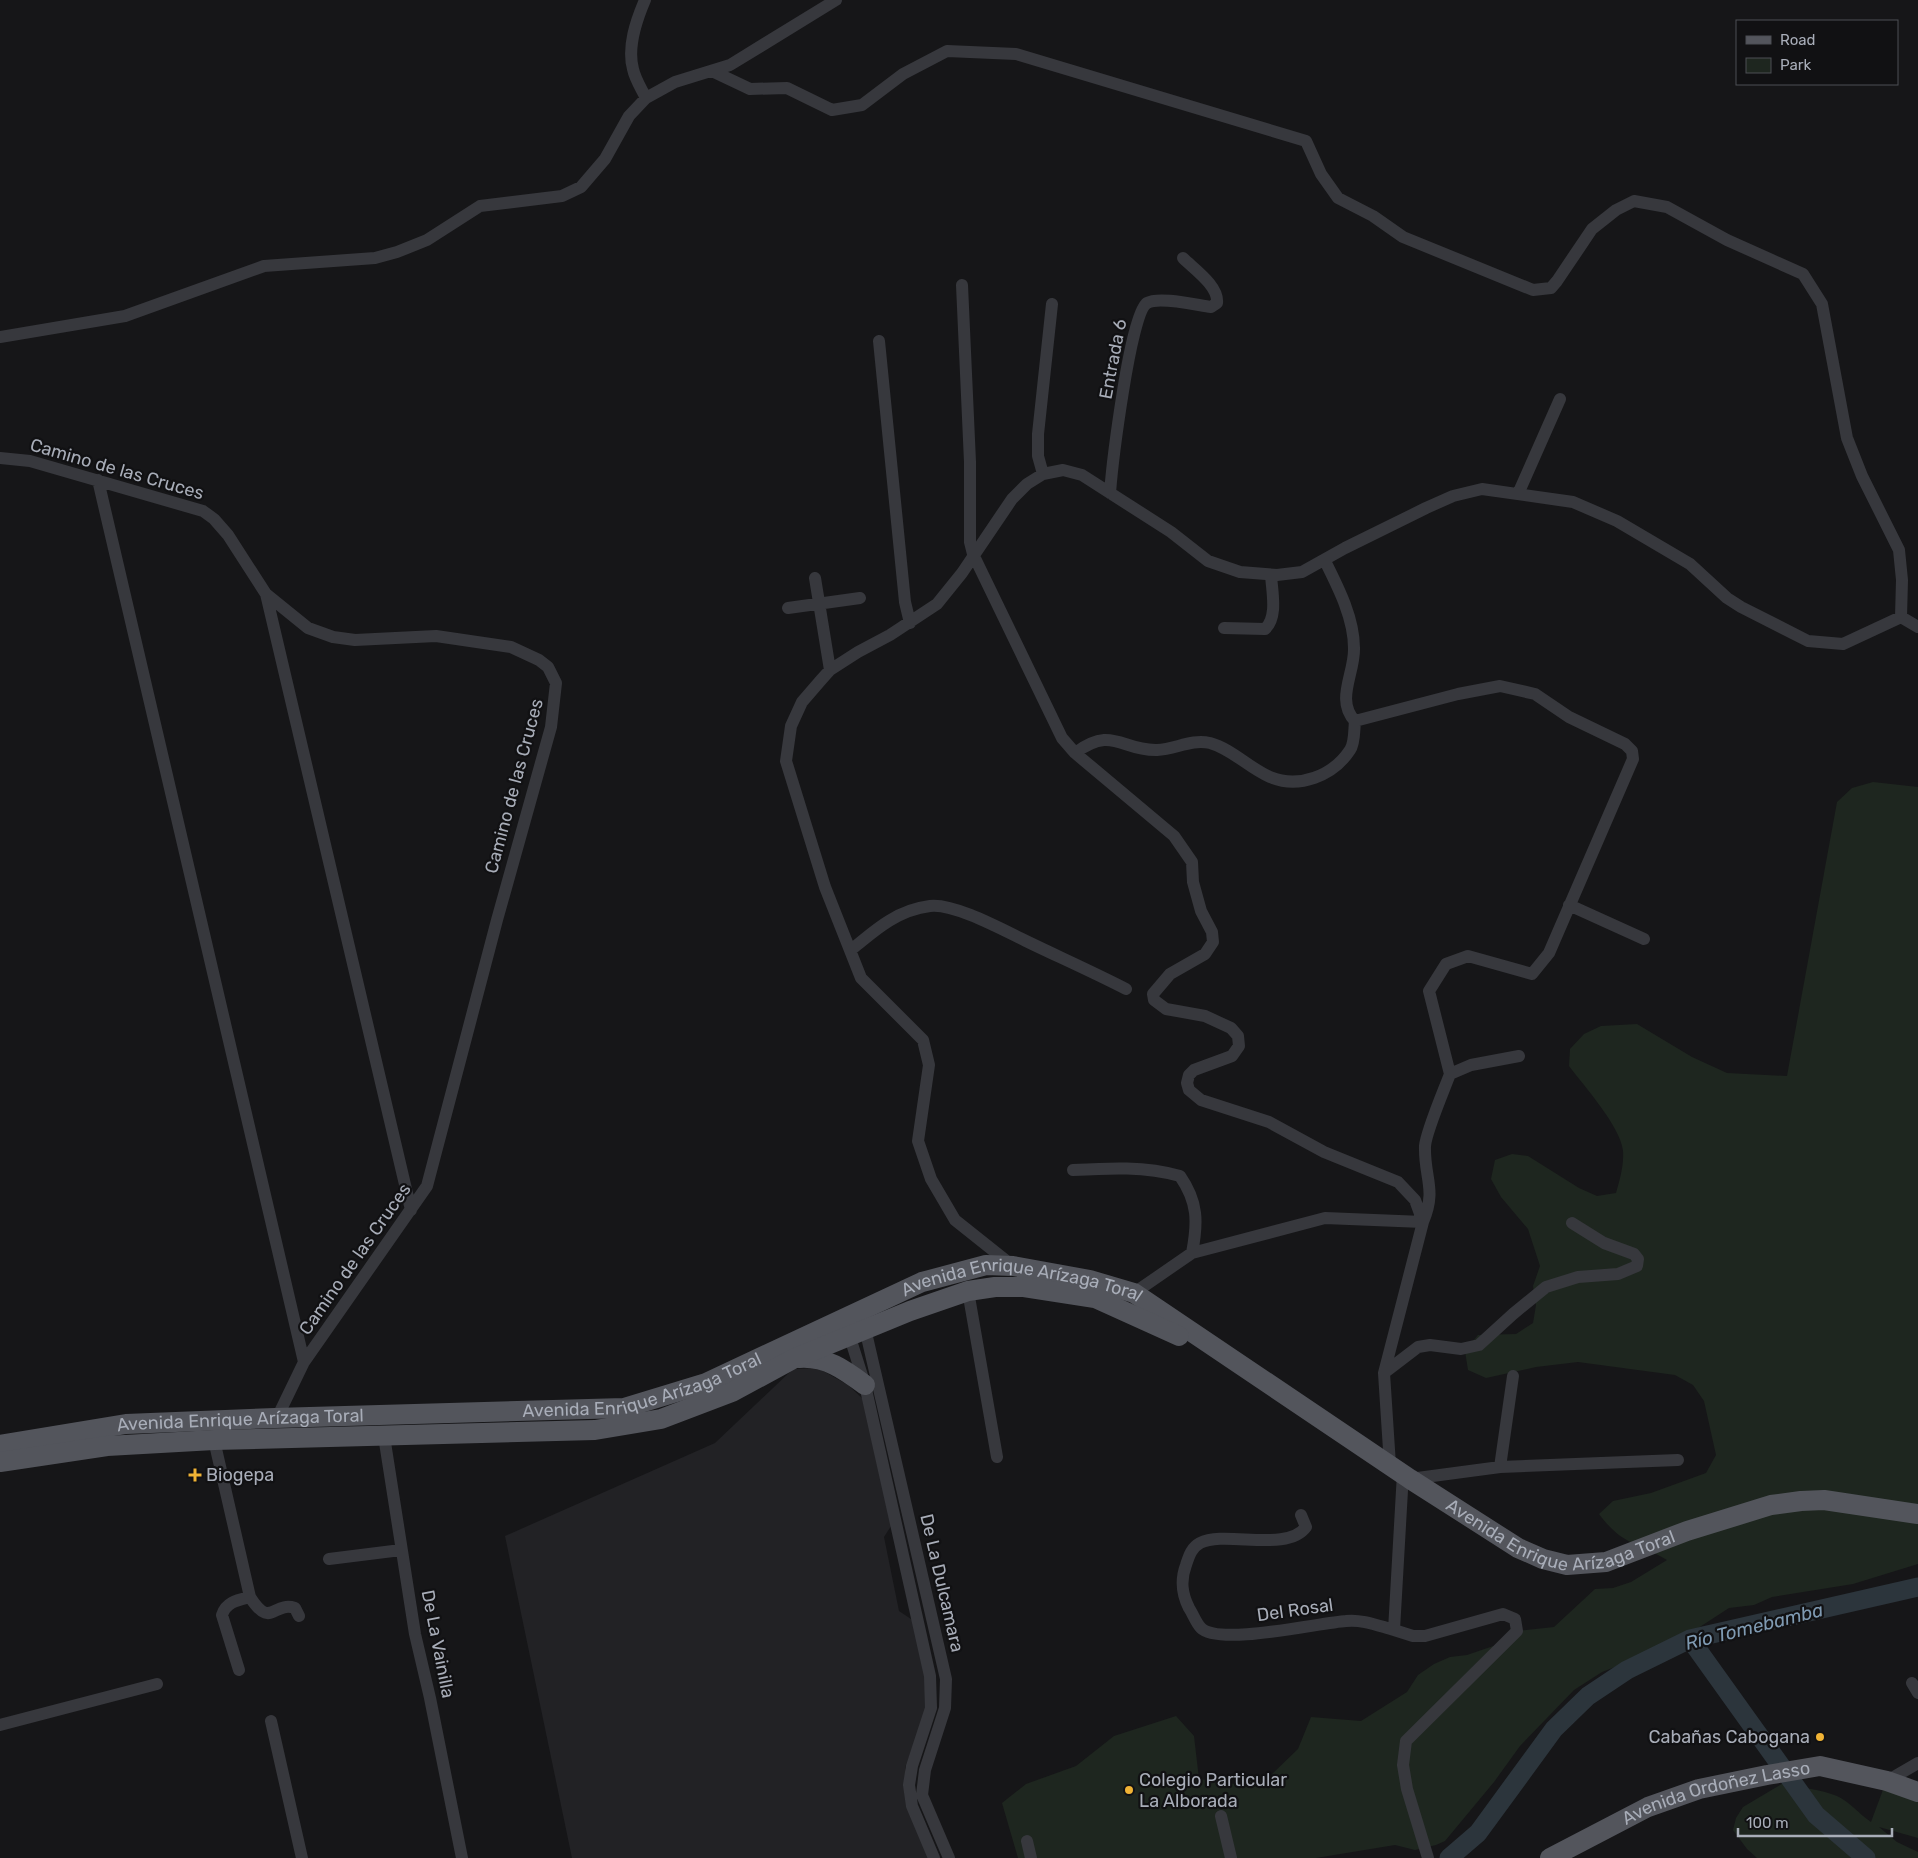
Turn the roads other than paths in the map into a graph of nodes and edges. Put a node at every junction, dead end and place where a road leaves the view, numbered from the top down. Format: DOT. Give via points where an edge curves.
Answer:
graph roads {
  1 [pos="645,0"];
  2 [pos="836,0"];
  3 [pos="712,71"];
  4 [pos="646,98"];
  5 [pos="1183,258"];
  6 [pos="962,285"];
  7 [pos="1052,304"];
  8 [pos="0,337"];
  9 [pos="879,341"];
  10 [pos="1560,399"];
  11 [pos="0,458"];
  12 [pos="1043,474"];
  13 [pos="98,480"];
  14 [pos="1110,493"];
  15 [pos="1518,494"];
  16 [pos="973,554"];
  17 [pos="1325,561"];
  18 [pos="1272,575"];
  19 [pos="815,578"];
  20 [pos="266,594"];
  21 [pos="860,598"];
  22 [pos="820,604"];
  23 [pos="788,608"];
  24 [pos="1901,617"];
  25 [pos="910,623"];
  26 [pos="1918,627"];
  27 [pos="1224,628"];
  28 [pos="830,670"];
  29 [pos="1356,721"];
  30 [pos="1075,754"];
  31 [pos="1569,905"];
  32 [pos="1644,939"];
  33 [pos="851,950"];
  34 [pos="1126,989"];
  35 [pos="1519,1056"];
  36 [pos="1450,1074"];
  37 [pos="1073,1170"];
  38 [pos="411,1210"];
  39 [pos="1423,1222"];
  40 [pos="1572,1223"];
  41 [pos="1192,1253"];
  42 [pos="1013,1266"];
  43 [pos="1024,1287"];
  44 [pos="968,1292"];
  45 [pos="1134,1293"];
  46 [pos="855,1324"];
  47 [pos="792,1359"];
  48 [pos="304,1362"];
  49 [pos="1239,1366"];
  50 [pos="1384,1373"];
  51 [pos="1513,1376"];
  52 [pos="864,1386"];
  53 [pos="275,1418"];
  54 [pos="384,1436"];
  55 [pos="272,1438"];
  56 [pos="214,1440"];
  57 [pos="0,1444"];
  58 [pos="997,1457"];
  59 [pos="1678,1460"];
  60 [pos="0,1462"];
  61 [pos="1500,1467"];
  62 [pos="1401,1472"];
  63 [pos="1918,1514"];
  64 [pos="1301,1515"];
  65 [pos="401,1550"];
  66 [pos="329,1560"];
  67 [pos="250,1597"];
  68 [pos="299,1616"];
  69 [pos="1394,1630"];
  70 [pos="239,1670"];
  71 [pos="157,1684"];
  72 [pos="271,1721"];
  73 [pos="0,1725"];
  74 [pos="1918,1763"];
  75 [pos="1887,1781"];
  76 [pos="1918,1792"];
  77 [pos="1221,1816"];
  78 [pos="1027,1841"];
  79 [pos="302,1858"];
  80 [pos="462,1858"];
  81 [pos="934,1858"];
  82 [pos="949,1858"];
  83 [pos="1031,1858"];
  84 [pos="1230,1858"];
  85 [pos="1428,1858"];
  86 [pos="1550,1858"];
  1 -- 4 [label="street" via="630,51 632,68"];
  2 -- 3 [label="street" via="730,65"];
  3 -- 4 [label="street" via="676,82"];
  3 -- 24 [label="street" via="750,89 787,88 832,110 862,104 903,74 947,51 1016,54 1306,141 1338,198 1373,216 1403,237 1533,290 1551,288 1592,229 1616,210 1634,201 1667,207 1727,240 1803,274 1822,304 1847,438 1899,550"];
  4 -- 8 [label="street" via="629,116 605,159 581,187 562,196 480,206 427,240 375,258 264,266 125,316"];
  5 -- 14 [label="street, Entrada 6" via="1212,288 1217,303 1211,307 1158,300 1143,306 1127,367"];
  6 -- 16 [label="street" via="970,542"];
  7 -- 12 [label="street" via="1038,434 1038,456"];
  9 -- 25 [label="street" via="905,602"];
  10 -- 15 [label="street"];
  11 -- 13 [label="street, Camino de las Cruces" via="30,461"];
  12 -- 14 [label="street" via="1062,470 1082,475"];
  12 -- 16 [label="street" via="1026,484 1012,499"];
  13 -- 20 [label="street, Camino de las Cruces" via="203,511 228,535"];
  13 -- 48 [label="street"];
  14 -- 18 [label="street" via="1171,532 1208,561 1240,572"];
  15 -- 17 [label="street" via="1482,489 1453,496 1345,548"];
  15 -- 24 [label="street" via="1573,502 1617,521 1690,564 1741,607 1808,641 1842,644"];
  16 -- 25 [label="street" via="937,604"];
  16 -- 30 [label="street" via="1062,738"];
  17 -- 18 [label="street" via="1302,572"];
  17 -- 29 [label="street" via="1340,592 1352,631 1354,648 1345,702 1348,713"];
  18 -- 27 [label="street" via="1271,624 1265,629"];
  19 -- 22 [label="street"];
  20 -- 38 [label="street"];
  20 -- 38 [label="street, Camino de las Cruces" via="308,628 333,637 355,640 436,636 504,646 529,653 539,660 548,667 556,683 551,727 496,920 430,1179"];
  21 -- 22 [label="street"];
  22 -- 23 [label="street"];
  22 -- 28 [label="street"];
  24 -- 26 [label="street"];
  25 -- 28 [label="street"];
  28 -- 33 [label="street" via="802,702 791,726 786,761 825,887"];
  29 -- 30 [label="street" via="1351,749 1338,764 1323,776 1297,782 1271,778 1223,748 1196,742 1157,750 1112,739 1090,742"];
  29 -- 31 [label="street" via="1500,686 1535,694 1569,717 1625,744 1632,751 1633,759"];
  30 -- 39 [label="street" via="1174,836 1192,862 1192,882 1213,942 1204,954 1170,974 1153,994 1154,1000 1166,1009 1205,1016 1231,1028 1238,1036 1239,1046 1232,1056 1194,1070 1187,1083 1189,1090 1201,1100 1269,1122 1324,1152 1398,1182 1415,1200"];
  31 -- 32 [label="street"];
  31 -- 36 [label="street" via="1549,953 1532,974 1468,956 1446,964 1429,990"];
  33 -- 34 [label="street" via="885,921 916,909 945,906"];
  33 -- 42 [label="street" via="861,978 923,1040 929,1065 918,1141 931,1179 955,1220"];
  35 -- 36 [label="street" via="1471,1065"];
  36 -- 39 [label="street" via="1425,1145 1431,1195"];
  37 -- 41 [label="street" via="1140,1168 1180,1176 1195,1203 1196,1236"];
  38 -- 48 [label="street, Camino de las Cruces"];
  39 -- 41 [label="street" via="1324,1218"];
  39 -- 50 [label="street"];
  40 -- 50 [label="street" via="1604,1243 1634,1254 1638,1259 1637,1266 1618,1274 1578,1277 1546,1287 1479,1345 1461,1349 1430,1345 1418,1347"];
  41 -- 45 [label="street"];
  42 -- 43 [label="street"];
  42 -- 45 [label="main road, Avenida Enrique Arízaga Toral" via="1090,1280"];
  42 -- 46 [label="main road, Avenida Enrique Arízaga Toral" via="986,1265 922,1282"];
  43 -- 44 [label="main road, Avenida Enrique Arízaga Toral"];
  43 -- 49 [label="main road, Avenida Enrique Arízaga Toral" via="1095,1298"];
  44 -- 46 [label="main road, Avenida Enrique Arízaga Toral"];
  44 -- 58 [label="street"];
  45 -- 49 [label="main road, Avenida Enrique Arízaga Toral"];
  46 -- 47 [label="main road, Avenida Enrique Arízaga Toral"];
  46 -- 52 [label="street, De La Dulcamara"];
  46 -- 53 [label="main road, Avenida Enrique Arízaga Toral" via="706,1382 624,1408"];
  46 -- 82 [label="street, De La Dulcamara" via="946,1679 945,1708 925,1770 922,1795"];
  47 -- 52 [label="main road" via="823,1360 844,1370"];
  47 -- 54 [label="main road, Avenida Enrique Arízaga Toral" via="732,1392 661,1419 624,1426 595,1430"];
  48 -- 53 [label="street, Camino de las Cruces"];
  49 -- 62 [label="main road, Avenida Enrique Arízaga Toral"];
  50 -- 62 [label="street"];
  51 -- 61 [label="street"];
  52 -- 81 [label="street, De La Dulcamara" via="930,1676 931,1708 909,1785 912,1806"];
  53 -- 55 [label="street, Camino de las Cruces"];
  53 -- 57 [label="main road, Avenida Enrique Arízaga Toral" via="126,1424"];
  54 -- 55 [label="main road, Avenida Enrique Arízaga Toral"];
  54 -- 65 [label="street, De La Vainilla"];
  55 -- 56 [label="main road, Avenida Enrique Arízaga Toral"];
  56 -- 60 [label="main road, Avenida Enrique Arízaga Toral" via="107,1446"];
  56 -- 67 [label="street"];
  59 -- 61 [label="street"];
  61 -- 62 [label="street"];
  62 -- 63 [label="main road, Avenida Enrique Arízaga Toral" via="1518,1548 1542,1559 1567,1564 1606,1562 1687,1531 1771,1505 1824,1500"];
  62 -- 69 [label="street"];
  64 -- 69 [label="street, Del Rosal" via="1306,1527 1296,1536 1201,1543 1192,1550 1184,1570 1182,1594 1201,1628 1220,1636 1348,1620"];
  65 -- 66 [label="street"];
  65 -- 80 [label="street, De La Vainilla" via="415,1634"];
  67 -- 68 [label="street" via="258,1610 266,1613 290,1606"];
  67 -- 70 [label="street" via="230,1604 222,1615"];
  69 -- 85 [label="street, Del Rosal" via="1425,1636 1503,1614 1514,1619 1517,1631 1406,1741 1403,1765 1407,1789"];
  71 -- 73 [label="street"];
  72 -- 79 [label="street"];
  74 -- 75 [label="street"];
  75 -- 76 [label="main road, Avenida Ordoñez Lasso"];
  75 -- 86 [label="main road, Avenida Ordoñez Lasso" via="1820,1766 1699,1789 1648,1807"];
  77 -- 84 [label="street"];
  78 -- 83 [label="street"];
}
